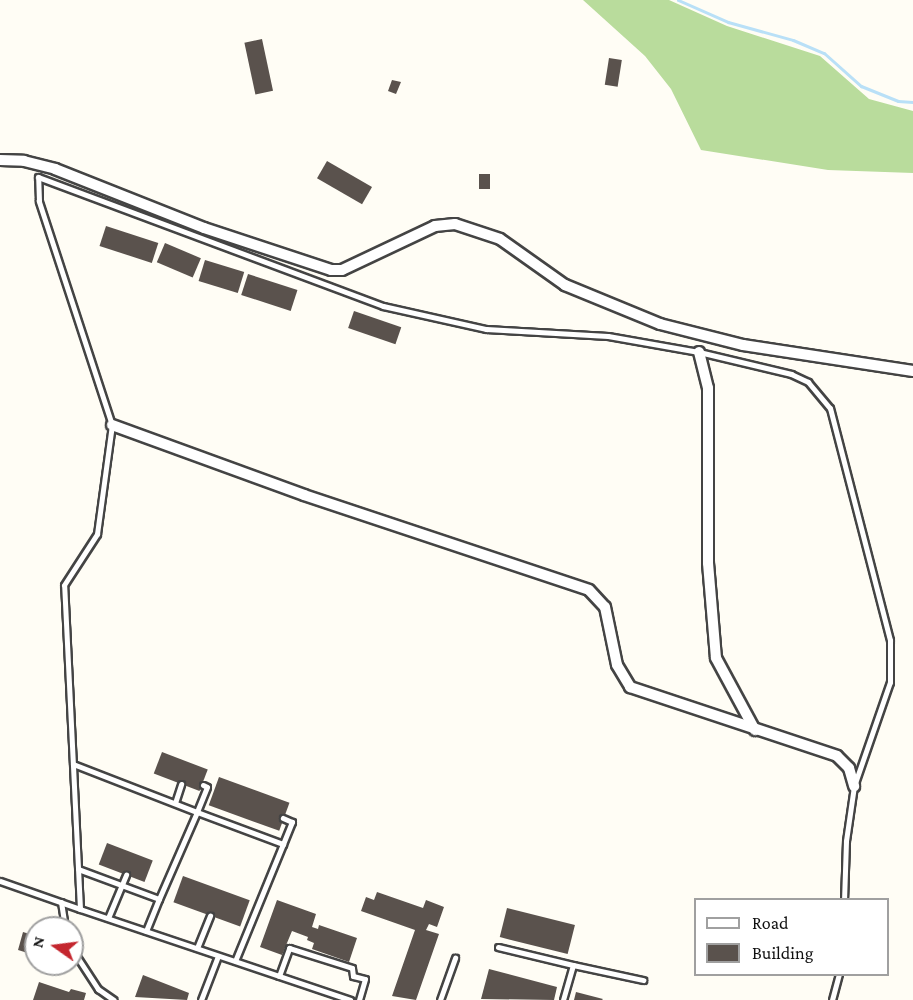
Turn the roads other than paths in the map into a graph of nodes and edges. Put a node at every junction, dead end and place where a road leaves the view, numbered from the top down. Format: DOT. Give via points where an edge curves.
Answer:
graph roads {
  1 [pos="0,160"];
  2 [pos="699,352"];
  3 [pos="913,371"];
  4 [pos="112,425"];
  5 [pos="755,730"];
  6 [pos="73,764"];
  7 [pos="181,784"];
  8 [pos="203,785"];
  9 [pos="854,786"];
  10 [pos="175,804"];
  11 [pos="197,812"];
  12 [pos="283,818"];
  13 [pos="283,844"];
  14 [pos="78,868"];
  15 [pos="126,875"];
  16 [pos="0,881"];
  17 [pos="122,885"];
  18 [pos="844,898"];
  19 [pos="159,899"];
  20 [pos="61,902"];
  21 [pos="80,909"];
  22 [pos="63,916"];
  23 [pos="210,916"];
  24 [pos="108,918"];
  25 [pos="146,931"];
  26 [pos="498,947"];
  27 [pos="197,948"];
  28 [pos="218,956"];
  29 [pos="455,958"];
  30 [pos="235,961"];
  31 [pos="573,964"];
  32 [pos="84,968"];
  33 [pos="279,976"];
  34 [pos="839,976"];
  35 [pos="643,980"];
  36 [pos="114,1000"];
  37 [pos="201,1000"];
  38 [pos="350,1000"];
  39 [pos="359,1000"];
  40 [pos="441,1000"];
  41 [pos="563,1000"];
  42 [pos="832,1000"];
  1 -- 3 [label="street" via="55,169 204,228 331,270 342,270 435,226 455,224 500,239 565,285 669,326 742,345"];
  2 -- 4 [label="lane" via="608,336 486,329 383,306 38,177 39,201"];
  2 -- 5 [label="street" via="708,388 708,563 716,658"];
  2 -- 9 [label="lane" via="791,374 808,382 830,408 890,640 890,682"];
  4 -- 5 [label="street" via="304,495 589,590 605,607 617,665 630,687"];
  4 -- 6 [label="lane" via="97,534 64,585"];
  5 -- 9 [label="street" via="837,756 849,768"];
  6 -- 10 [label="lane"];
  6 -- 14 [label="lane"];
  7 -- 10 [label="lane"];
  8 -- 11 [label="lane" via="207,787"];
  9 -- 18 [label="lane" via="846,842"];
  10 -- 11 [label="lane"];
  11 -- 13 [label="lane"];
  11 -- 19 [label="lane"];
  12 -- 13 [label="lane" via="292,822"];
  13 -- 30 [label="lane"];
  14 -- 17 [label="lane"];
  14 -- 21 [label="lane"];
  15 -- 17 [label="lane"];
  16 -- 20 [label="lane"];
  17 -- 19 [label="lane"];
  17 -- 24 [label="lane"];
  19 -- 25 [label="lane"];
  20 -- 21 [label="lane"];
  20 -- 22 [label="lane"];
  21 -- 24 [label="lane"];
  23 -- 27 [label="lane"];
  24 -- 25 [label="lane"];
  25 -- 27 [label="lane"];
  26 -- 31 [label="lane"];
  27 -- 28 [label="lane"];
  28 -- 30 [label="lane"];
  28 -- 37 [label="lane"];
  29 -- 40 [label="lane"];
  30 -- 33 [label="lane"];
  31 -- 35 [label="lane"];
  31 -- 41 [label="lane"];
  32 -- 36 [label="lane" via="98,989"];
  33 -- 38 [label="lane"];
  33 -- 39 [label="lane" via="290,948 352,968 353,976 365,980"];
  34 -- 42 [label="lane"];
}
